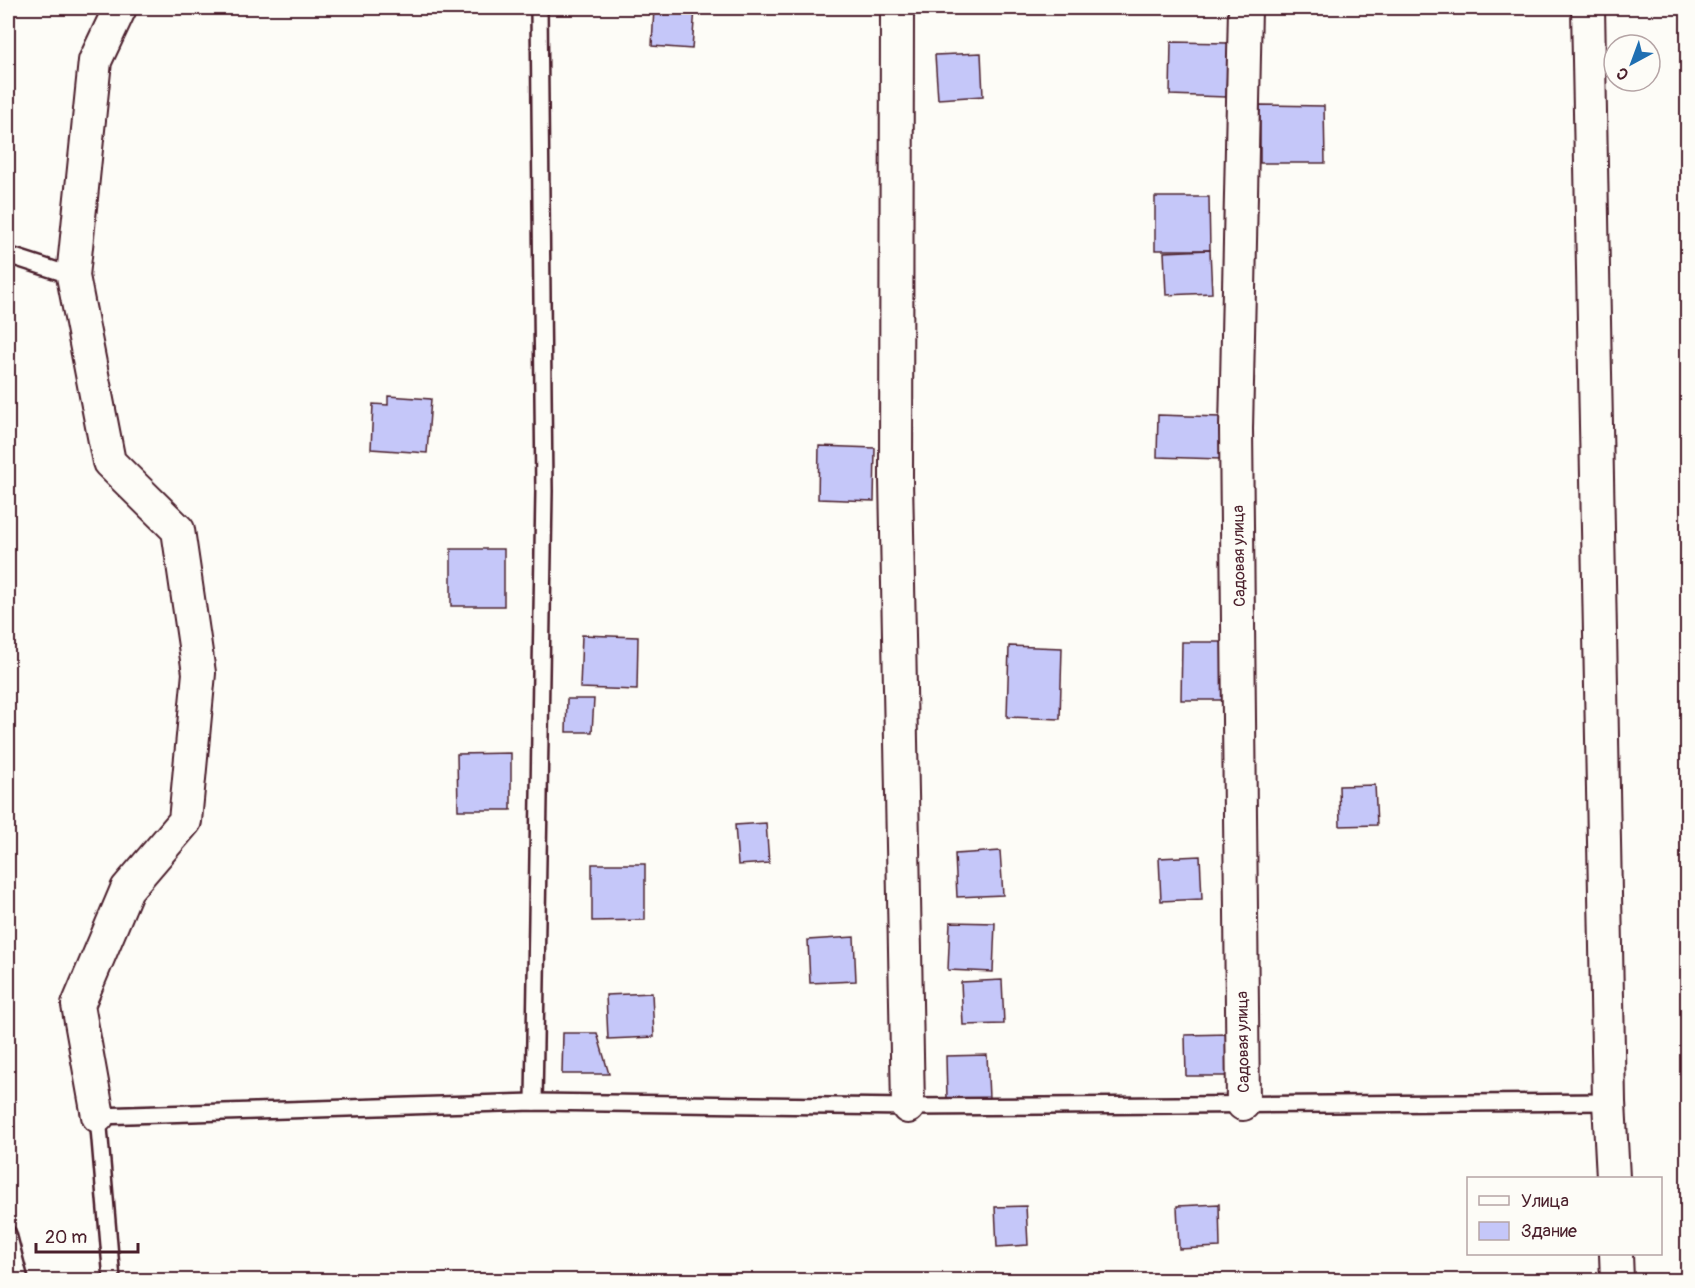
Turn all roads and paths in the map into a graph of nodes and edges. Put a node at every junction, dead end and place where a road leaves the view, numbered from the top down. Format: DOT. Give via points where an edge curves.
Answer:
graph roads {
  1 [pos="120,8"];
  2 [pos="538,8"];
  3 [pos="897,8"];
  4 [pos="1245,8"];
  5 [pos="1588,8"];
  6 [pos="8,255"];
  7 [pos="73,276"];
  8 [pos="534,1102"];
  9 [pos="1609,1102"];
  10 [pos="1243,1104"];
  11 [pos="908,1107"];
  12 [pos="98,1116"];
  13 [pos="1613,1177"];
  14 [pos="8,1234"];
  15 [pos="1616,1255"];
  16 [pos="20,1281"];
  17 [pos="112,1281"];
  18 [pos="1617,1281"];
  1 -- 7 [label="street" via="95,61"];
  2 -- 8 [label="lane" via="544,491"];
  3 -- 11 [label="street" via="896,479"];
  4 -- 10 [label="street, Садовая улица" via="1236,429"];
  5 -- 9 [label="street"];
  6 -- 7 [label="lane"];
  7 -- 12 [label="street" via="110,462 178,530 199,673 185,821 127,889 78,1005"];
  8 -- 11 [label="lane"];
  8 -- 12 [label="lane"];
  9 -- 10 [label="lane"];
  9 -- 13 [label="street"];
  10 -- 11 [label="lane"];
  12 -- 17 [label="lane"];
  14 -- 16 [label="lane"];
  15 -- 18 [label="street"];
}
